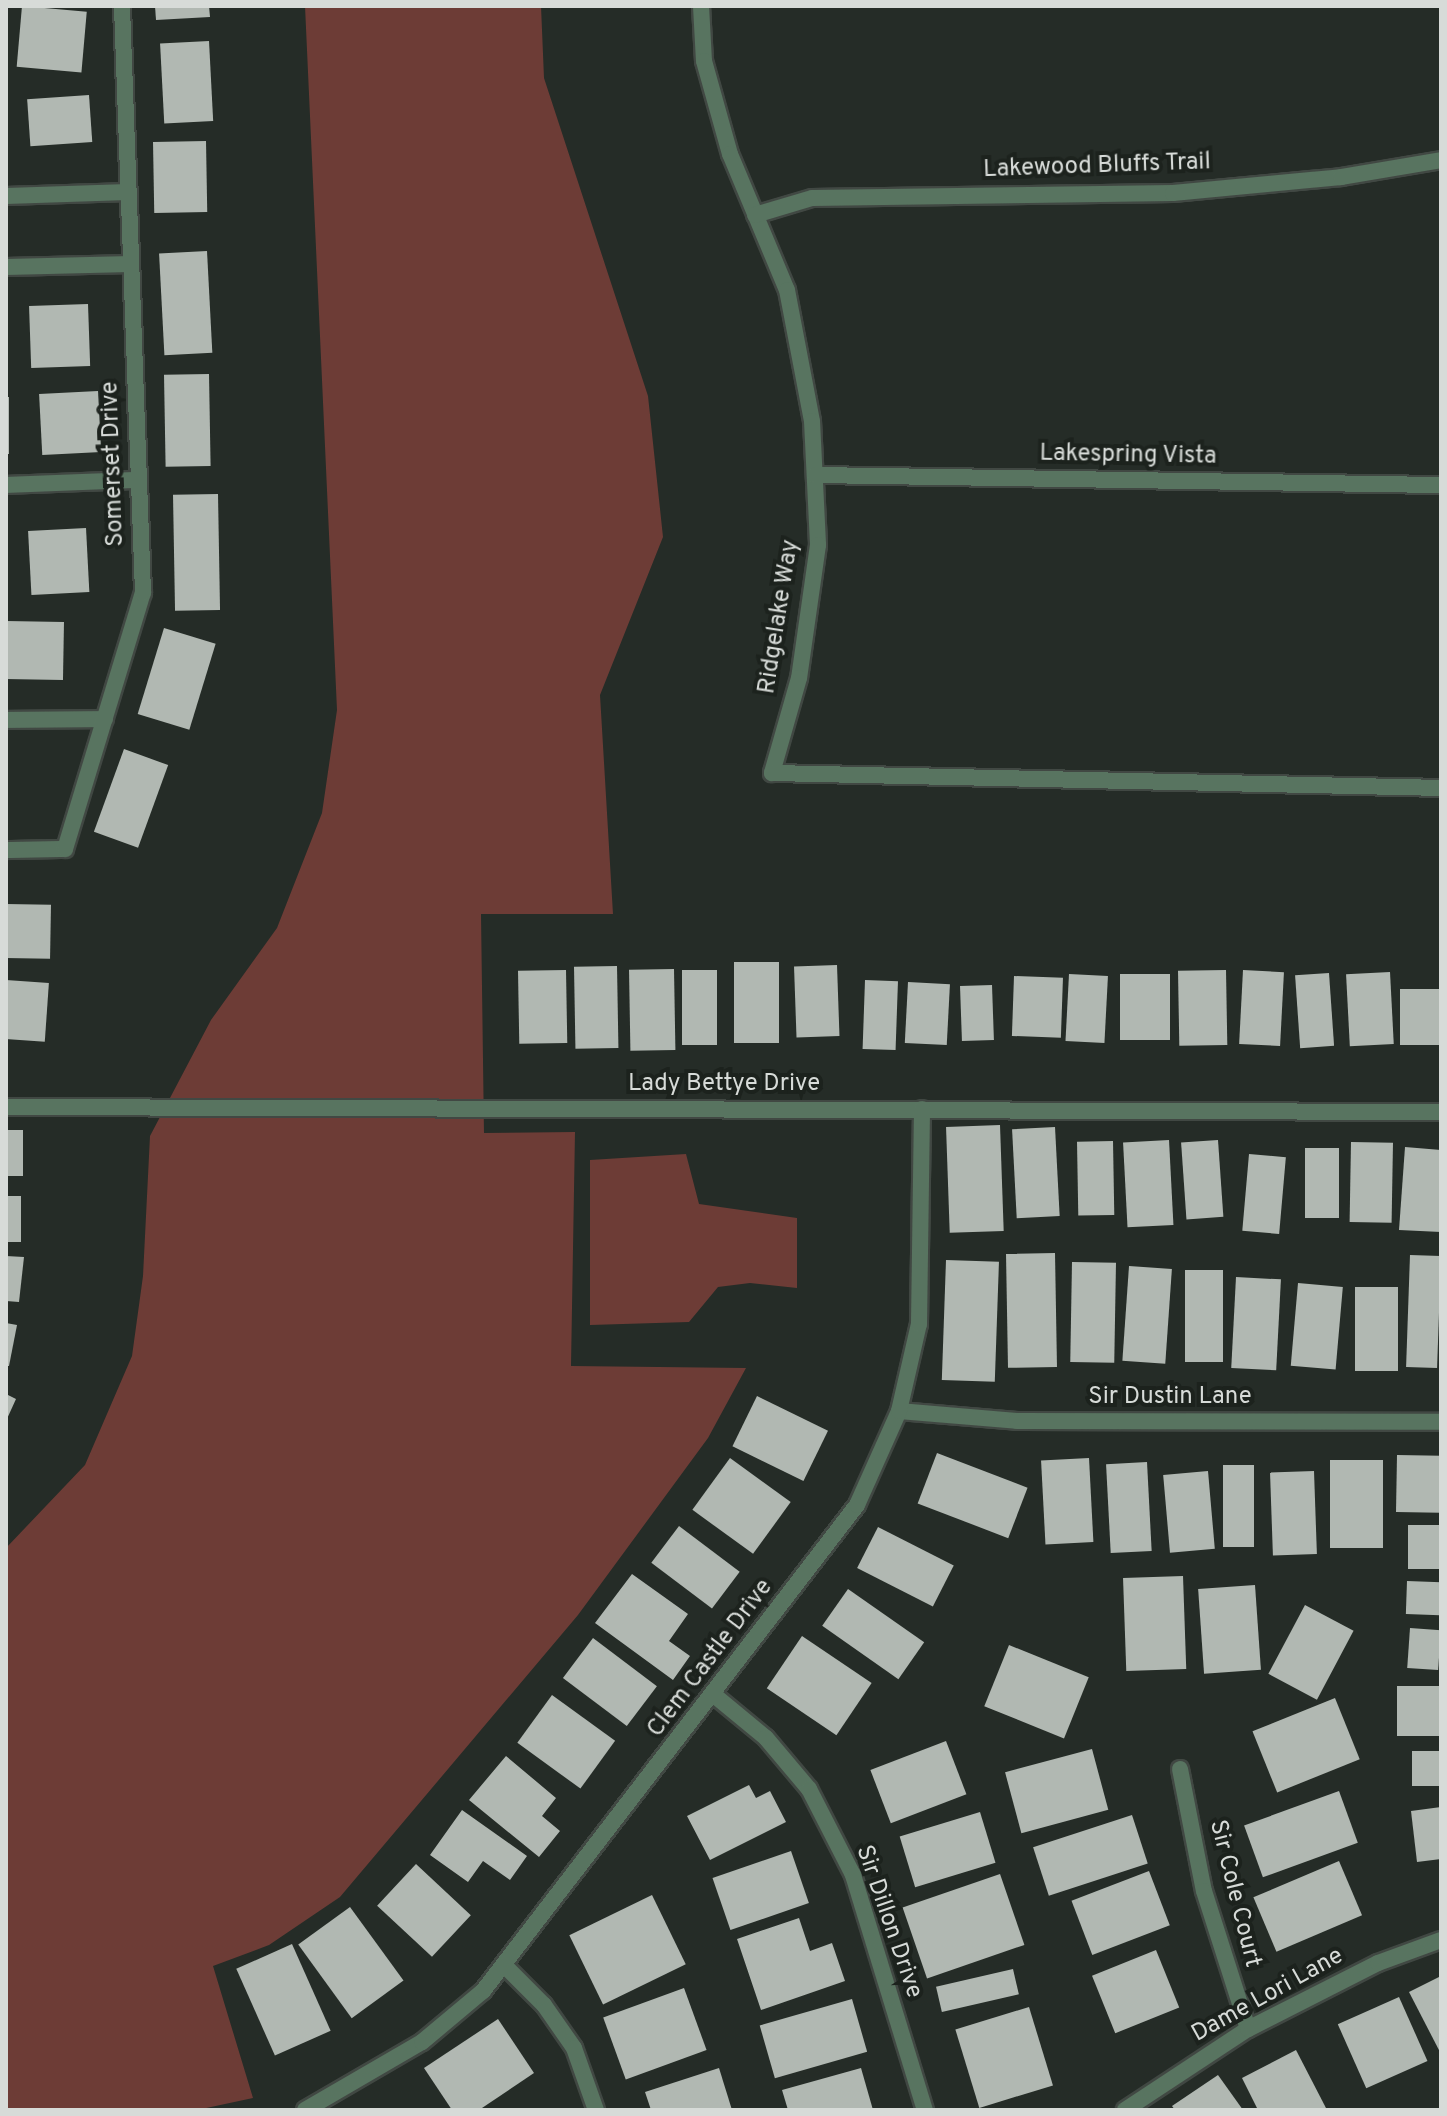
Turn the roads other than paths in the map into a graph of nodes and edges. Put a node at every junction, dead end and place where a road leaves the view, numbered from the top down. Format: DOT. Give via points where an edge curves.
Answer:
graph roads {
  1 [pos="122,6"];
  2 [pos="701,6"];
  3 [pos="1441,160"];
  4 [pos="128,192"];
  5 [pos="6,196"];
  6 [pos="755,215"];
  7 [pos="131,264"];
  8 [pos="6,267"];
  9 [pos="815,475"];
  10 [pos="139,480"];
  11 [pos="6,485"];
  12 [pos="1441,485"];
  13 [pos="105,719"];
  14 [pos="6,720"];
  15 [pos="1441,788"];
  16 [pos="6,850"];
  17 [pos="6,1107"];
  18 [pos="922,1109"];
  19 [pos="1441,1112"];
  20 [pos="899,1411"];
  21 [pos="1441,1422"];
  22 [pos="714,1695"];
  23 [pos="1180,1769"];
  24 [pos="1441,1940"];
  25 [pos="504,1965"];
  26 [pos="1248,2029"];
  27 [pos="305,2110"];
  28 [pos="596,2110"];
  29 [pos="925,2110"];
  30 [pos="1125,2110"];
  1 -- 4 [label="street, Somerset Drive"];
  2 -- 6 [label="street, Ridgelake Way" via="704,61 730,154"];
  3 -- 6 [label="street, Lakewood Bluffs Trail" via="1341,177 1173,193 812,198"];
  4 -- 5 [label="street"];
  4 -- 7 [label="street, Somerset Drive"];
  6 -- 9 [label="street, Ridgelake Way" via="787,290 812,421"];
  7 -- 8 [label="street"];
  7 -- 10 [label="street, Somerset Drive"];
  9 -- 12 [label="street, Lakespring Vista"];
  9 -- 15 [label="street, Ridgelake Way" via="818,545 799,678 772,773"];
  10 -- 11 [label="street"];
  10 -- 13 [label="street, Somerset Drive" via="143,593"];
  13 -- 14 [label="street"];
  13 -- 16 [label="street, Somerset Drive" via="65,849"];
  17 -- 18 [label="street, Lady Bettye Drive"];
  18 -- 19 [label="street, Lady Bettye Drive"];
  18 -- 20 [label="street, Clem Castle Drive" via="919,1324"];
  20 -- 21 [label="street, Sir Dustin Lane" via="1017,1421"];
  20 -- 22 [label="street, Clem Castle Drive" via="857,1505"];
  22 -- 25 [label="street, Clem Castle Drive"];
  22 -- 29 [label="street, Sir Dillon Drive" via="766,1738 809,1789 853,1875"];
  23 -- 26 [label="street, Sir Cole Court" via="1204,1891"];
  24 -- 26 [label="street, Dame Lori Lane" via="1378,1963"];
  25 -- 27 [label="street, Clem Castle Drive" via="483,1991 422,2042"];
  25 -- 28 [label="street" via="544,2005 574,2048"];
  26 -- 30 [label="street, Dame Lori Lane"];
}
